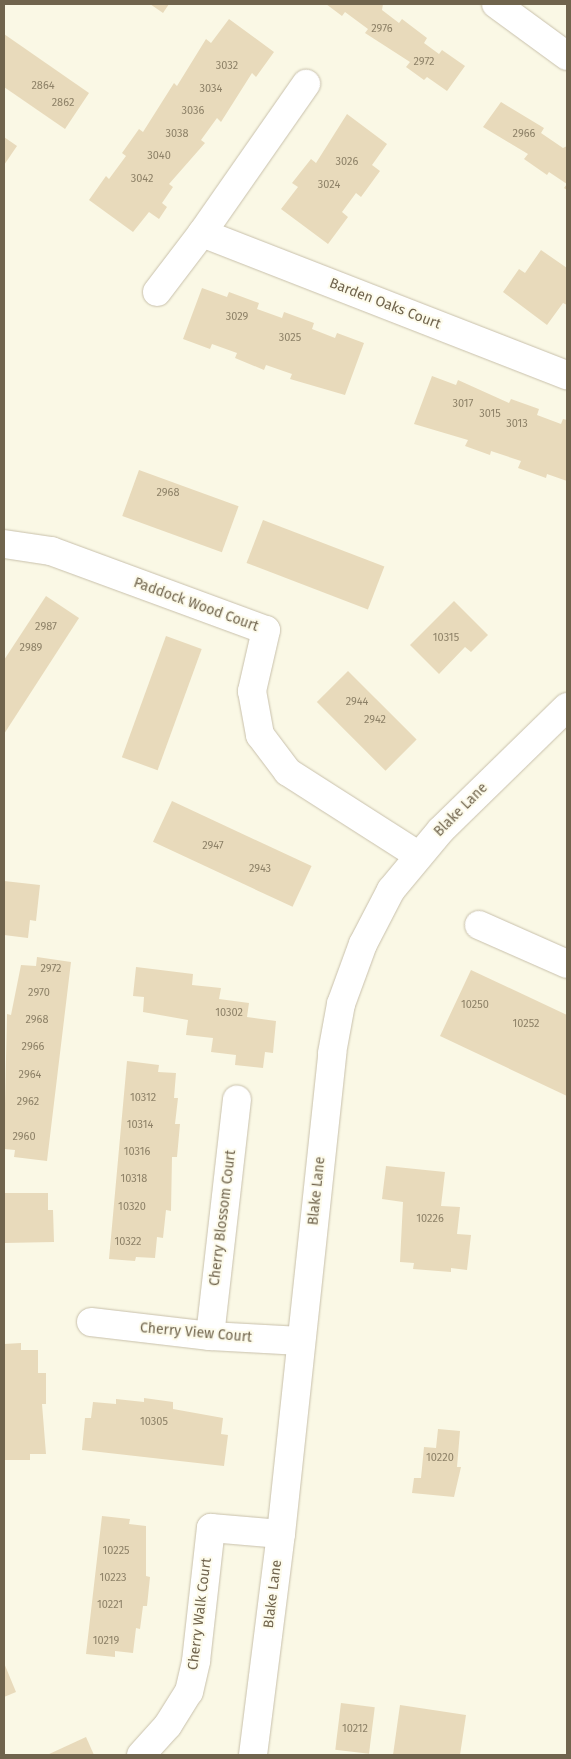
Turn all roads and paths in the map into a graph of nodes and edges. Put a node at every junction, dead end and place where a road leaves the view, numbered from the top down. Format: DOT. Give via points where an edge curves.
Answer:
graph roads {
  1 [pos="496,4"];
  2 [pos="567,56"];
  3 [pos="306,84"];
  4 [pos="202,233"];
  5 [pos="156,292"];
  6 [pos="567,375"];
  7 [pos="4,544"];
  8 [pos="567,707"];
  9 [pos="418,855"];
  10 [pos="479,925"];
  11 [pos="567,964"];
  12 [pos="237,1100"];
  13 [pos="91,1322"];
  14 [pos="210,1336"];
  15 [pos="301,1341"];
  16 [pos="281,1534"];
  17 [pos="141,1755"];
  18 [pos="253,1755"];
  1 -- 2 [label="street"];
  3 -- 4 [label="street"];
  4 -- 5 [label="street"];
  4 -- 6 [label="street, Barden Oaks Court"];
  7 -- 9 [label="street, Paddock Wood Court" via="51,551 266,630 252,692 260,735 288,772"];
  8 -- 9 [label="street, Blake Lane"];
  9 -- 15 [label="street, Blake Lane" via="378,912 341,1004 332,1053"];
  10 -- 11 [label="street"];
  12 -- 14 [label="street, Cherry Blossom Court"];
  13 -- 14 [label="street, Cherry View Court"];
  14 -- 15 [label="street, Cherry View Court"];
  15 -- 16 [label="street, Blake Lane"];
  16 -- 17 [label="street, Cherry Walk Court" via="211,1528 196,1661 188,1692 168,1724"];
  16 -- 18 [label="street, Blake Lane"];
}
